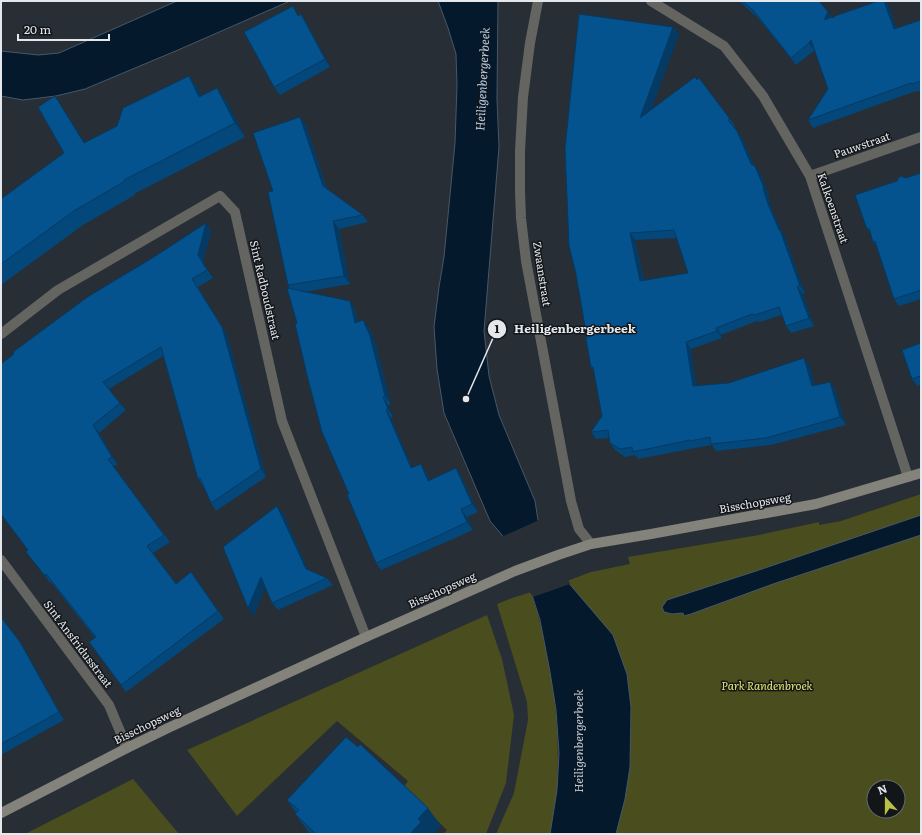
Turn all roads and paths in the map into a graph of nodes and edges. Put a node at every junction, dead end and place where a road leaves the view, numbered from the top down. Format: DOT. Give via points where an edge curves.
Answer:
graph roads {
  1 [pos="538,1"];
  2 [pos="651,1"];
  3 [pos="921,137"];
  4 [pos="810,176"];
  5 [pos="1,334"];
  6 [pos="921,473"];
  7 [pos="908,477"];
  8 [pos="591,544"];
  9 [pos="1,560"];
  10 [pos="366,637"];
  11 [pos="127,748"];
  12 [pos="1,813"];
  1 -- 8 [label="street, Zwaanstraat" via="523,97 521,218 526,261 571,501 579,529"];
  2 -- 4 [label="street, Kalkoenstraat" via="724,46 763,96"];
  3 -- 4 [label="street, Pauwstraat"];
  4 -- 7 [label="street, Kalkoenstraat"];
  5 -- 10 [label="street, Sint Radboudstraat" via="58,290 220,196 235,212 282,421"];
  6 -- 7 [label="street, Bisschopsweg"];
  7 -- 8 [label="street, Bisschopsweg" via="816,504"];
  8 -- 10 [label="street, Bisschopsweg" via="516,571"];
  9 -- 11 [label="street, Sint Ansfridusstraat" via="109,705"];
  10 -- 11 [label="street, Bisschopsweg"];
  11 -- 12 [label="street, Bisschopsweg"];
}
